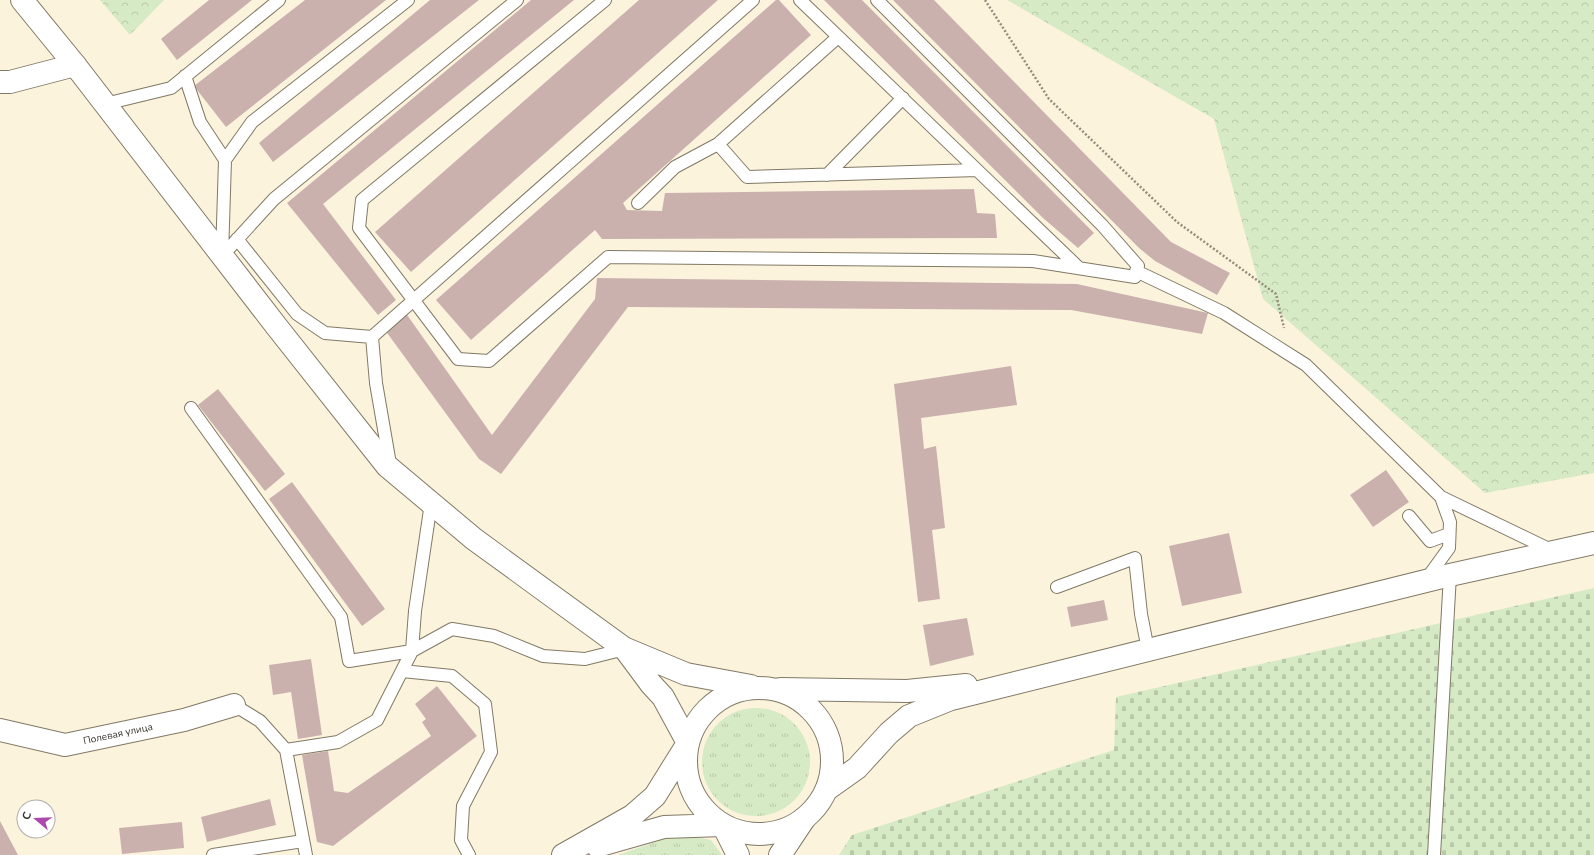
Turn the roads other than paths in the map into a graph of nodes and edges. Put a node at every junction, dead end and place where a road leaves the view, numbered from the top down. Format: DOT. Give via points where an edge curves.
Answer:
graph roads {
  1 [pos="22,0"];
  2 [pos="279,0"];
  3 [pos="408,0"];
  4 [pos="517,0"];
  5 [pos="605,0"];
  6 [pos="753,0"];
  7 [pos="800,0"];
  8 [pos="878,0"];
  9 [pos="838,37"];
  10 [pos="75,65"];
  11 [pos="185,76"];
  12 [pos="0,82"];
  13 [pos="903,98"];
  14 [pos="105,104"];
  15 [pos="718,144"];
  16 [pos="225,160"];
  17 [pos="977,170"];
  18 [pos="827,175"];
  19 [pos="638,203"];
  20 [pos="237,239"];
  21 [pos="222,256"];
  22 [pos="1079,268"];
  23 [pos="1136,271"];
  24 [pos="414,300"];
  25 [pos="372,337"];
  26 [pos="190,408"];
  27 [pos="391,469"];
  28 [pos="1441,497"];
  29 [pos="431,503"];
  30 [pos="1410,516"];
  31 [pos="1449,534"];
  32 [pos="1594,543"];
  33 [pos="1554,552"];
  34 [pos="1450,575"];
  35 [pos="1424,582"];
  36 [pos="1057,587"];
  37 [pos="625,649"];
  38 [pos="1148,650"];
  39 [pos="412,651"];
  40 [pos="402,671"];
  41 [pos="1032,678"];
  42 [pos="765,688"];
  43 [pos="234,705"];
  44 [pos="0,730"];
  45 [pos="688,743"];
  46 [pos="286,750"];
  47 [pos="826,790"];
  48 [pos="804,819"];
  49 [pos="723,825"];
  50 [pos="303,841"];
  51 [pos="213,855"];
  52 [pos="306,855"];
  53 [pos="469,855"];
  54 [pos="564,855"];
  55 [pos="738,855"];
  56 [pos="780,855"];
  57 [pos="1434,855"];
  1 -- 10 [label="main road"];
  2 -- 11 [label="lane"];
  3 -- 16 [label="lane" via="252,122"];
  4 -- 20 [label="lane" via="274,199"];
  5 -- 24 [label="lane" via="362,200 359,228"];
  6 -- 24 [label="lane"];
  7 -- 9 [label="lane"];
  8 -- 23 [label="lane" via="1102,225 1138,266"];
  9 -- 13 [label="lane"];
  9 -- 15 [label="lane"];
  10 -- 12 [label="main road" via="10,82"];
  10 -- 14 [label="main road"];
  11 -- 14 [label="lane" via="171,88"];
  11 -- 16 [label="lane" via="200,122"];
  13 -- 17 [label="lane"];
  13 -- 18 [label="lane"];
  14 -- 21 [label="main road"];
  15 -- 18 [label="lane" via="747,177"];
  15 -- 19 [label="lane" via="675,167"];
  16 -- 21 [label="lane"];
  17 -- 18 [label="lane"];
  17 -- 22 [label="lane"];
  20 -- 21 [label="lane"];
  20 -- 25 [label="lane" via="297,314 325,333"];
  21 -- 27 [label="main road"];
  22 -- 23 [label="lane" via="1135,277"];
  22 -- 24 [label="lane" via="1032,261 608,257 489,361 458,359"];
  23 -- 28 [label="lane" via="1224,313 1306,365"];
  24 -- 25 [label="lane"];
  25 -- 27 [label="lane" via="376,383"];
  26 -- 39 [label="lane" via="342,617 349,661"];
  27 -- 29 [label="main road"];
  28 -- 31 [label="lane" via="1450,522"];
  28 -- 33 [label="lane"];
  29 -- 37 [label="main road" via="474,539"];
  29 -- 39 [label="lane" via="415,611"];
  30 -- 31 [label="lane" via="1430,541"];
  31 -- 35 [label="lane" via="1449,548"];
  32 -- 33 [label="main road"];
  33 -- 34 [label="main road"];
  34 -- 35 [label="main road"];
  34 -- 57 [label="lane"];
  35 -- 38 [label="main road"];
  36 -- 38 [label="lane" via="1135,558"];
  37 -- 39 [label="lane" via="585,659 543,656 494,636 452,629"];
  37 -- 42 [label="main road" via="686,674"];
  37 -- 45 [label="main road" via="664,697"];
  38 -- 41 [label="main road"];
  39 -- 40 [label="lane"];
  40 -- 46 [label="lane" via="377,720 338,742"];
  40 -- 53 [label="lane" via="452,676 485,704 491,752 463,806 461,840"];
  41 -- 42 [label="main road" via="907,691"];
  41 -- 47 [label="main road" via="951,699 909,716 889,733 857,768"];
  42 -- 45 [label="main road" via="735,691 714,703 698,721"];
  42 -- 47 [label="main road" via="792,695 810,708 824,726 831,746 832,769"];
  43 -- 44 [label="main road, Полевая улица" via="184,720 64,745"];
  43 -- 46 [label="lane" via="260,721"];
  45 -- 49 [label="main road" via="686,767 692,790 704,810"];
  45 -- 54 [label="main road" via="654,796 632,816"];
  46 -- 50 [label="lane"];
  47 -- 48 [label="main road" via="817,806"];
  48 -- 49 [label="main road" via="786,829 764,834 743,833"];
  48 -- 56 [label="main road"];
  49 -- 54 [label="main road" via="664,827"];
  49 -- 55 [label="main road"];
  50 -- 51 [label="lane"];
  50 -- 52 [label="lane"];
}
